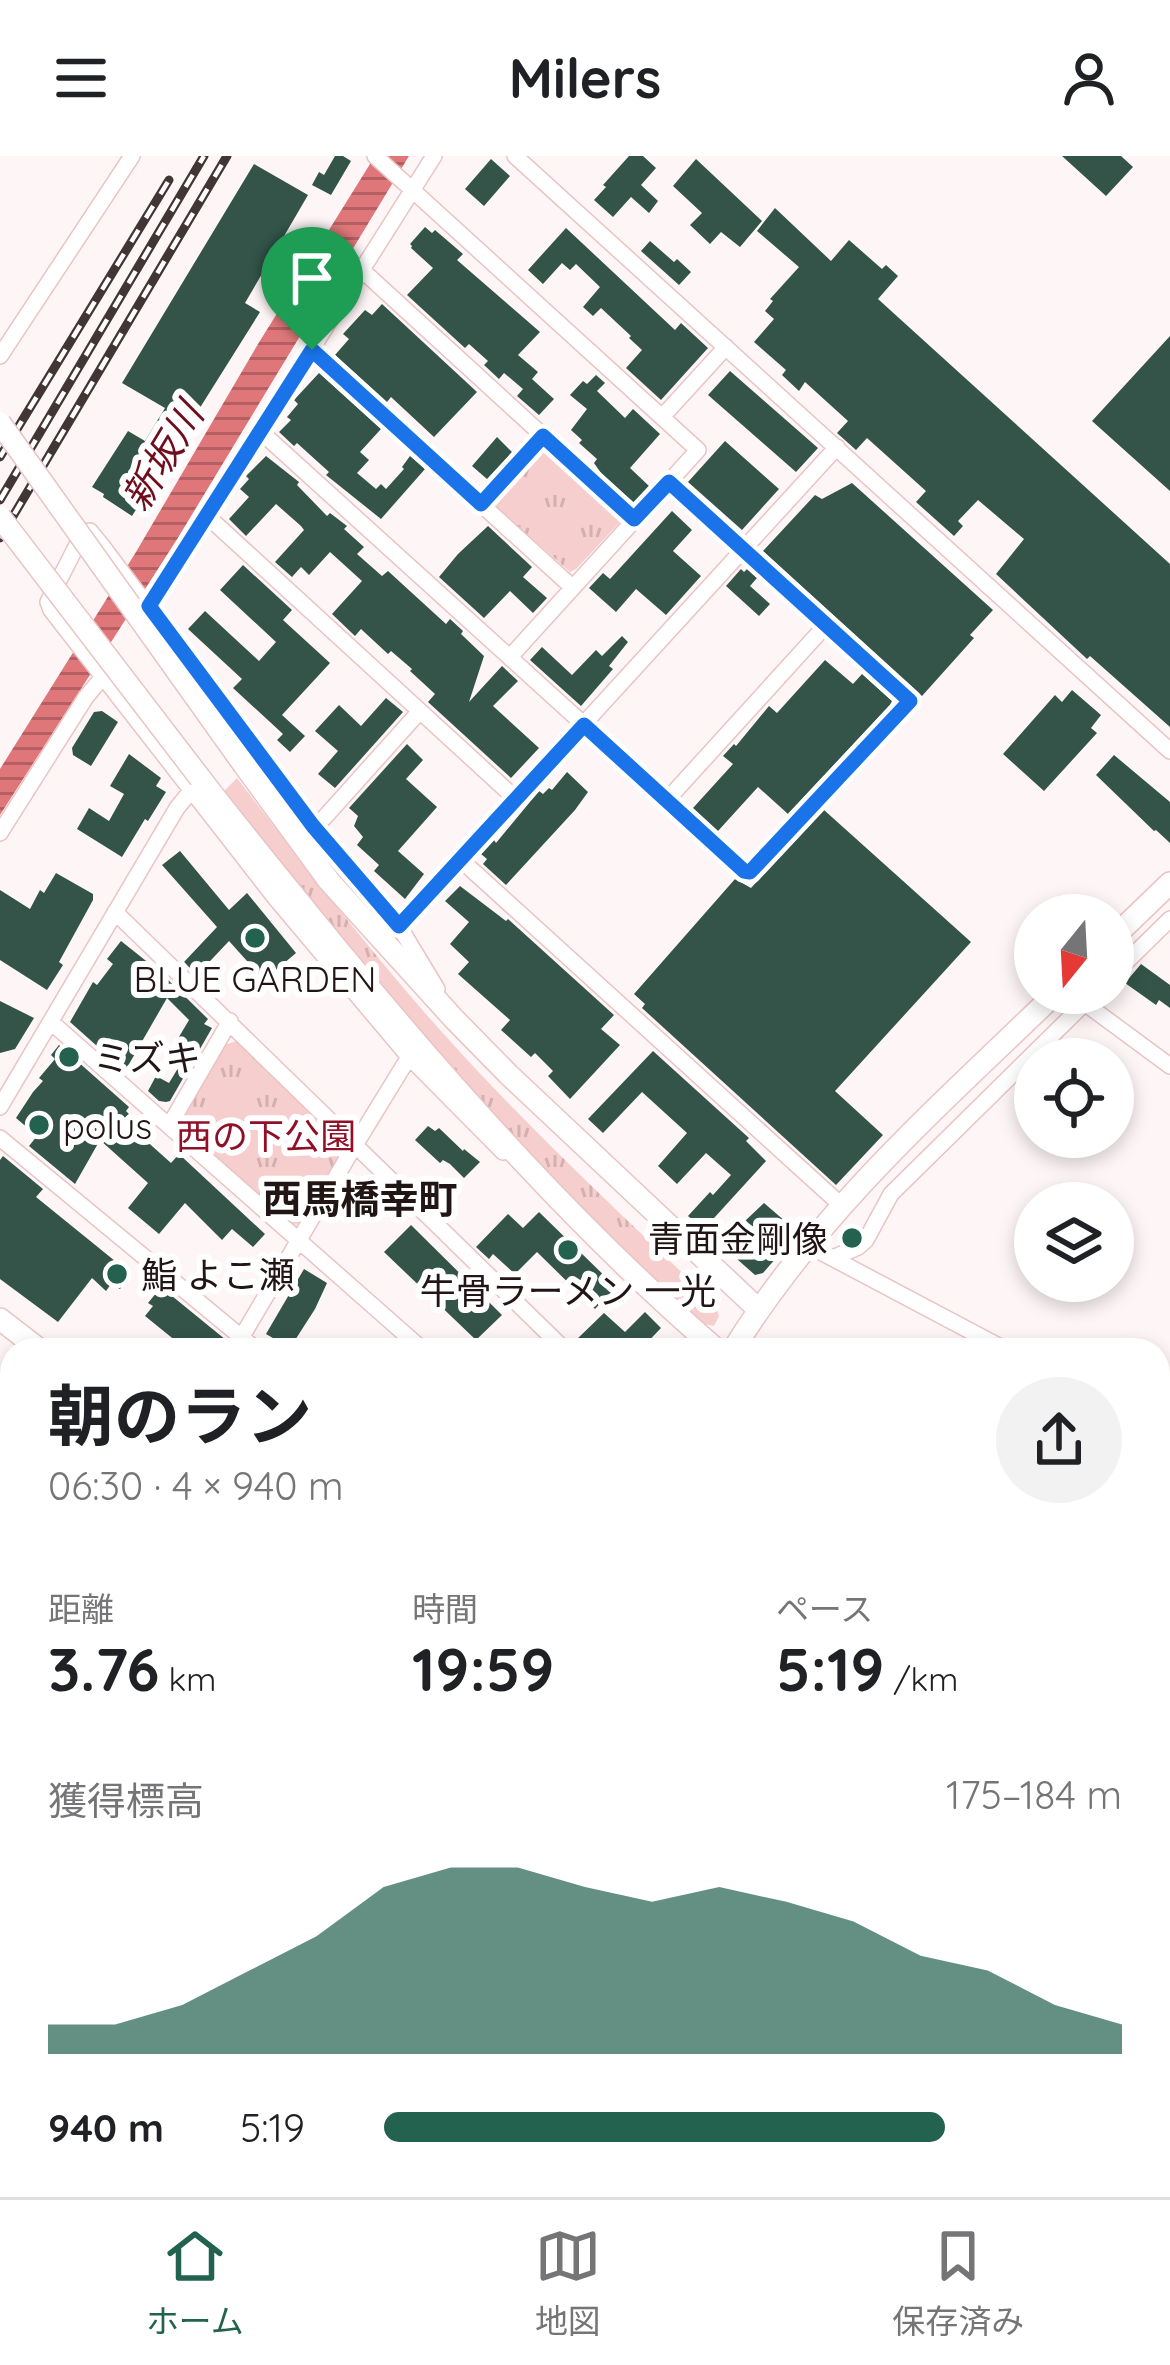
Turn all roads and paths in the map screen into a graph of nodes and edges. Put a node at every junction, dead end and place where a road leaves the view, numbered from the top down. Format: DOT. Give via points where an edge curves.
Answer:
graph roads {
  1 [pos="132,156"];
  2 [pos="375,156"];
  3 [pos="434,156"];
  4 [pos="515,156"];
  5 [pos="412,190"];
  6 [pos="312,237"];
  7 [pos="363,271"];
  8 [pos="726,347"];
  9 [pos="312,350"];
  10 [pos="0,356"];
  11 [pos="662,417"];
  12 [pos="0,423"];
  13 [pos="260,431"];
  14 [pos="543,436"];
  15 [pos="837,447"];
  16 [pos="669,482"];
  17 [pos="481,504"];
  18 [pos="206,515"];
  19 [pos="0,517"];
  20 [pos="634,519"];
  21 [pos="744,549"];
  22 [pos="572,587"];
  23 [pos="149,606"];
  24 [pos="826,624"];
  25 [pos="510,657"];
  26 [pos="102,677"];
  27 [pos="420,711"];
  28 [pos="584,725"];
  29 [pos="1170,752"];
  30 [pos="195,785"];
  31 [pos="516,800"];
  32 [pos="667,800"];
  33 [pos="313,826"];
  34 [pos="0,833"];
  35 [pos="461,860"];
  36 [pos="1170,883"];
  37 [pos="115,912"];
  38 [pos="1134,918"];
  39 [pos="1170,920"];
  40 [pos="399,926"];
  41 [pos="1134,955"];
  42 [pos="1035,1014"];
  43 [pos="1066,1014"];
  44 [pos="1106,1014"];
  45 [pos="455,1020"];
  46 [pos="230,1021"];
  47 [pos="51,1022"];
  48 [pos="409,1057"];
  49 [pos="1170,1066"];
  50 [pos="2,1099"];
  51 [pos="169,1126"];
  52 [pos="0,1138"];
  53 [pos="355,1145"];
  54 [pos="559,1202"];
  55 [pos="841,1205"];
  56 [pos="299,1240"];
  57 [pos="809,1243"];
  58 [pos="835,1257"];
  59 [pos="758,1309"];
  60 [pos="0,1319"];
  61 [pos="25,1338"];
  62 [pos="231,1338"];
  63 [pos="242,1338"];
  64 [pos="409,1338"];
  65 [pos="553,1338"];
  66 [pos="704,1338"];
  67 [pos="740,1338"];
  68 [pos="984,1338"];
  1 -- 10 [label="street"];
  2 -- 5 [label="street"];
  3 -- 5 [label="street"];
  4 -- 8 [label="street"];
  5 -- 7 [label="street"];
  5 -- 11 [label="street"];
  6 -- 7 [label="street"];
  7 -- 9 [label="street"];
  7 -- 14 [label="street"];
  8 -- 11 [label="street"];
  8 -- 15 [label="street"];
  9 -- 13 [label="street"];
  9 -- 17 [label="street"];
  11 -- 16 [label="street" via="698,450"];
  12 -- 45 [label="street, bridge" via="329,881"];
  13 -- 18 [label="street"];
  13 -- 25 [label="street"];
  14 -- 17 [label="street"];
  14 -- 20 [label="street"];
  15 -- 21 [label="street"];
  15 -- 29 [label="street"];
  16 -- 20 [label="street"];
  16 -- 21 [label="street"];
  17 -- 22 [label="street"];
  18 -- 23 [label="street"];
  18 -- 27 [label="street"];
  19 -- 30 [label="street, bridge"];
  20 -- 22 [label="street"];
  21 -- 24 [label="street"];
  21 -- 28 [label="street"];
  22 -- 25 [label="street"];
  23 -- 26 [label="street" via="83,533 48,602"];
  23 -- 33 [label="street"];
  24 -- 32 [label="street"];
  24 -- 32 [label="street" via="910,701 750,872"];
  25 -- 28 [label="street"];
  26 -- 30 [label="street"];
  26 -- 34 [label="street"];
  27 -- 31 [label="street"];
  27 -- 33 [label="street"];
  28 -- 31 [label="street"];
  28 -- 32 [label="street"];
  30 -- 37 [label="street"];
  30 -- 48 [label="street"];
  30 -- 54 [label="street"];
  31 -- 35 [label="street"];
  33 -- 40 [label="street"];
  35 -- 40 [label="street"];
  35 -- 55 [label="street"];
  36 -- 38 [label="street"];
  37 -- 46 [label="street"];
  37 -- 47 [label="street"];
  39 -- 41 [label="street"];
  40 -- 45 [label="street"];
  42 -- 55 [label="street"];
  43 -- 58 [label="street" via="891,1194 866,1240"];
  44 -- 49 [label="street"];
  45 -- 59 [label="street"];
  46 -- 51 [label="street"];
  46 -- 53 [label="street"];
  47 -- 50 [label="street"];
  47 -- 51 [label="street"];
  48 -- 53 [label="street"];
  48 -- 54 [label="street"];
  51 -- 56 [label="street"];
  52 -- 62 [label="street"];
  53 -- 56 [label="street"];
  53 -- 65 [label="street"];
  54 -- 66 [label="street"];
  55 -- 57 [label="street"];
  56 -- 63 [label="street"];
  56 -- 64 [label="street"];
  57 -- 58 [label="street"];
  57 -- 59 [label="street"];
  58 -- 68 [label="street"];
  59 -- 67 [label="street"];
  60 -- 61 [label="street"];
}
